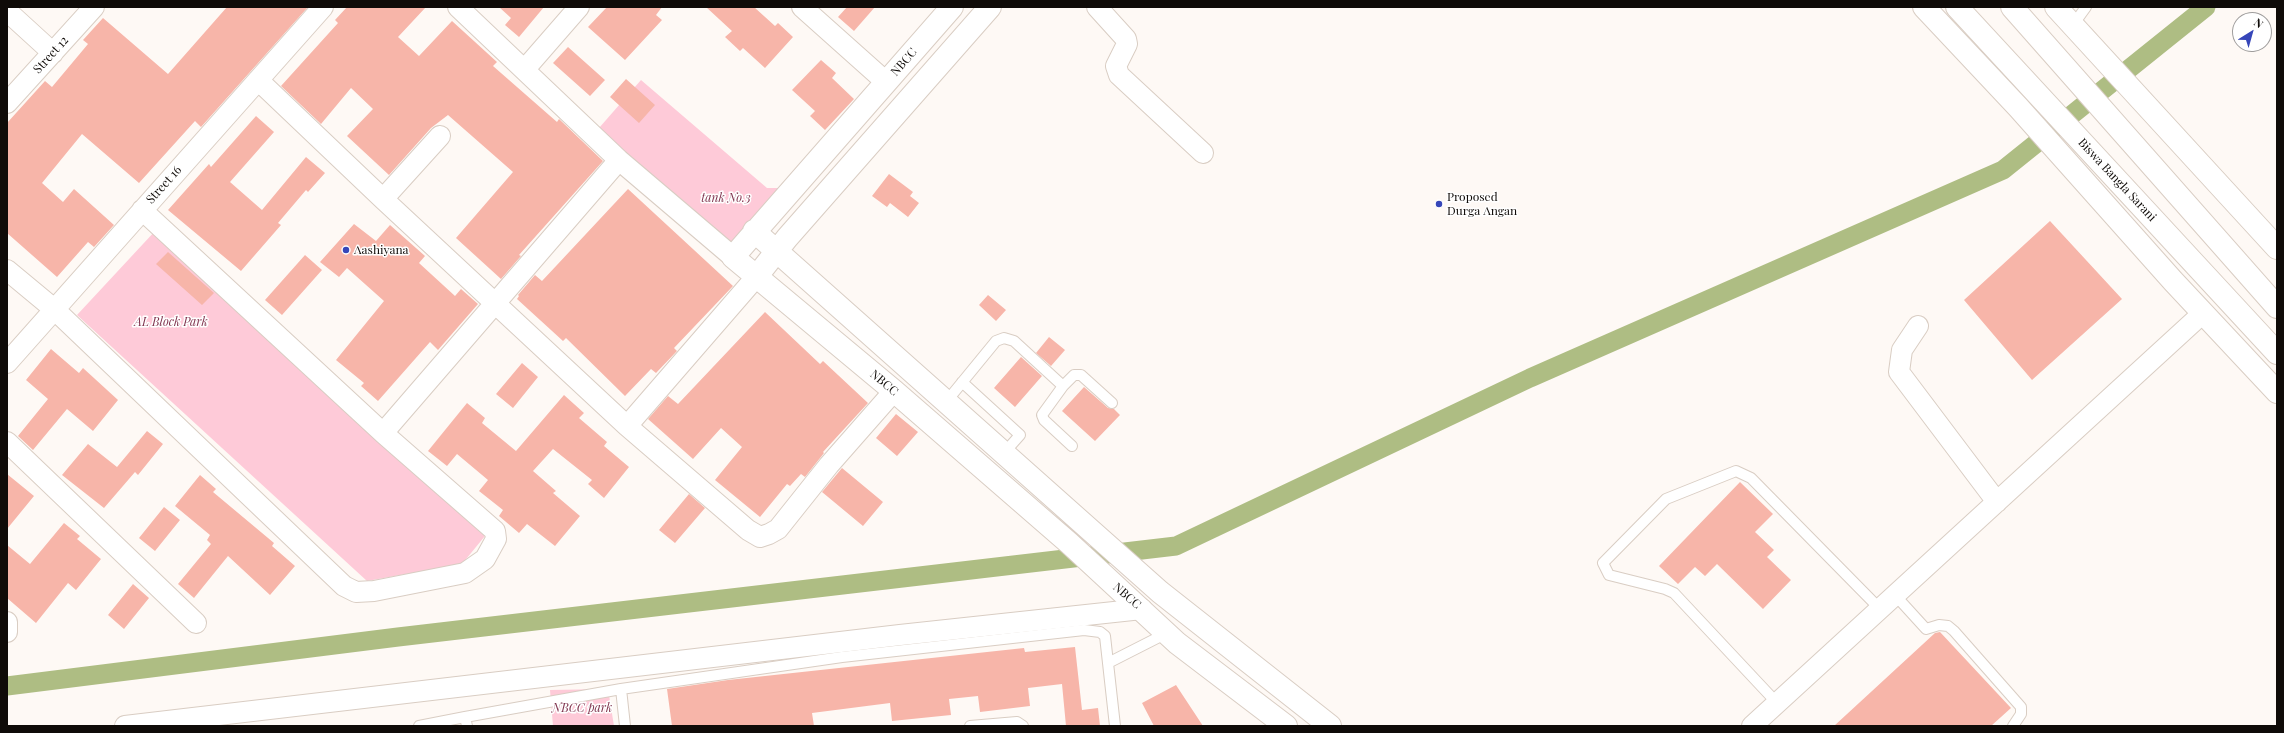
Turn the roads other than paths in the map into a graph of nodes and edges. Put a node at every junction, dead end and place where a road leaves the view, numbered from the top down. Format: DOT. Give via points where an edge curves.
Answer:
graph roads {
  1 [pos="94,7"];
  2 [pos="323,7"];
  3 [pos="458,7"];
  4 [pos="579,7"];
  5 [pos="802,7"];
  6 [pos="952,7"];
  7 [pos="990,7"];
  8 [pos="1097,7"];
  9 [pos="1924,7"];
  10 [pos="1957,7"];
  11 [pos="2012,7"];
  12 [pos="2056,7"];
  13 [pos="2086,7"];
  14 [pos="7,11"];
  15 [pos="2073,25"];
  16 [pos="53,53"];
  17 [pos="526,69"];
  18 [pos="258,80"];
  19 [pos="886,82"];
  20 [pos="7,103"];
  21 [pos="440,136"];
  22 [pos="1203,153"];
  23 [pos="619,160"];
  24 [pos="383,199"];
  25 [pos="142,210"];
  26 [pos="754,231"];
  27 [pos="2277,248"];
  28 [pos="777,251"];
  29 [pos="733,257"];
  30 [pos="7,270"];
  31 [pos="757,276"];
  32 [pos="495,304"];
  33 [pos="2277,307"];
  34 [pos="54,309"];
  35 [pos="2203,313"];
  36 [pos="1918,326"];
  37 [pos="2277,354"];
  38 [pos="7,363"];
  39 [pos="962,382"];
  40 [pos="1063,386"];
  41 [pos="894,391"];
  42 [pos="2277,392"];
  43 [pos="946,402"];
  44 [pos="1112,403"];
  45 [pos="627,426"];
  46 [pos="383,433"];
  47 [pos="7,442"];
  48 [pos="1072,446"];
  49 [pos="1004,453"];
  50 [pos="1997,502"];
  51 [pos="1122,559"];
  52 [pos="1101,573"];
  53 [pos="1895,595"];
  54 [pos="1137,606"];
  55 [pos="1880,609"];
  56 [pos="7,622"];
  57 [pos="196,623"];
  58 [pos="7,632"];
  59 [pos="1166,633"];
  60 [pos="1108,663"];
  61 [pos="622,689"];
  62 [pos="1777,703"];
  63 [pos="466,722"];
  64 [pos="1756,725"];
  65 [pos="125,726"];
  66 [pos="419,726"];
  67 [pos="625,726"];
  68 [pos="970,726"];
  69 [pos="1023,726"];
  70 [pos="1115,726"];
  71 [pos="1286,726"];
  72 [pos="1330,726"];
  73 [pos="2013,726"];
  1 -- 16 [label="street, Street 12"];
  2 -- 18 [label="street, Street 16"];
  3 -- 17 [label="street"];
  4 -- 17 [label="street"];
  5 -- 19 [label="street"];
  6 -- 19 [label="street, NBCC"];
  7 -- 28 [label="street"];
  8 -- 22 [label="street" via="1126,38 1127,44 1116,66 1118,75"];
  9 -- 35 [label="street" via="2018,107"];
  10 -- 37 [label="street, Biswa Bangla Sarani"];
  11 -- 33 [label="street"];
  12 -- 15 [label="street"];
  13 -- 15 [label="lane"];
  14 -- 16 [label="street"];
  15 -- 27 [label="street"];
  16 -- 20 [label="street, Street 12"];
  17 -- 23 [label="street"];
  18 -- 24 [label="street"];
  18 -- 25 [label="street, Street 16"];
  19 -- 26 [label="street, NBCC"];
  21 -- 24 [label="street"];
  23 -- 29 [label="street"];
  23 -- 32 [label="street"];
  24 -- 32 [label="street"];
  25 -- 34 [label="street, Street 16"];
  25 -- 46 [label="street"];
  26 -- 28 [label="street"];
  26 -- 29 [label="street, NBCC"];
  28 -- 31 [label="street"];
  28 -- 43 [label="street"];
  29 -- 31 [label="street, NBCC"];
  30 -- 34 [label="street"];
  31 -- 41 [label="street, NBCC"];
  31 -- 45 [label="street"];
  32 -- 45 [label="street"];
  32 -- 46 [label="street"];
  34 -- 38 [label="street, Street 16"];
  34 -- 46 [label="street" via="344,586 356,592 374,591 464,573 485,559 496,539 495,531"];
  35 -- 42 [label="street"];
  35 -- 50 [label="street"];
  36 -- 50 [label="street" via="1902,350 1900,372"];
  39 -- 40 [label="lane" via="996,341 1004,338 1014,341"];
  39 -- 43 [label="lane"];
  39 -- 49 [label="lane" via="1020,435"];
  40 -- 44 [label="lane" via="1074,375 1081,375"];
  40 -- 48 [label="lane" via="1042,415 1044,420"];
  41 -- 45 [label="street" via="778,528 760,537 748,530"];
  41 -- 52 [label="street, NBCC"];
  43 -- 49 [label="street"];
  47 -- 57 [label="street"];
  49 -- 51 [label="street"];
  50 -- 53 [label="street"];
  51 -- 52 [label="street"];
  51 -- 72 [label="street" via="1249,664"];
  52 -- 54 [label="street, NBCC"];
  53 -- 55 [label="street"];
  53 -- 73 [label="lane" via="1926,629 1938,625 1948,626 1954,631 2021,707 2022,714"];
  54 -- 59 [label="street, NBCC"];
  54 -- 65 [label="street"];
  55 -- 62 [label="street"];
  55 -- 62 [label="lane" via="1751,478 1736,472 1666,499 1603,563 1609,576 1665,588 1674,593"];
  56 -- 58 [label="street"];
  59 -- 60 [label="lane"];
  59 -- 71 [label="street, NBCC"];
  60 -- 61 [label="lane" via="1105,636 1100,632 1084,630 842,657"];
  60 -- 70 [label="lane"];
  61 -- 63 [label="lane"];
  61 -- 67 [label="lane"];
  62 -- 64 [label="street"];
  63 -- 66 [label="lane"];
  68 -- 69 [label="lane" via="1017,722"];
}
